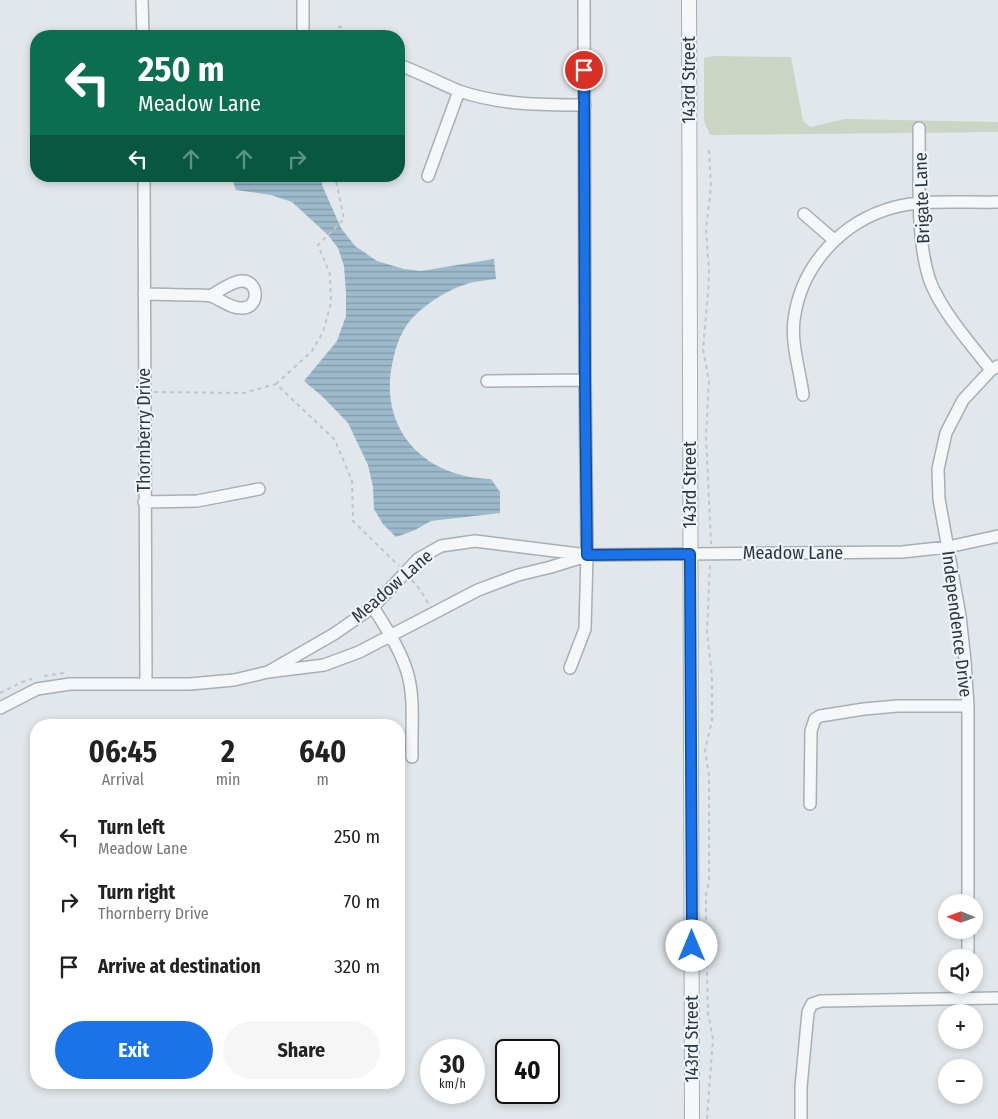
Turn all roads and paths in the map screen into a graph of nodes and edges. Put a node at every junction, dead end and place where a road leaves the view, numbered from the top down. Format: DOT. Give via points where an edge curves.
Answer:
graph roads {
  1 [pos="142,0"];
  2 [pos="303,0"];
  3 [pos="584,0"];
  4 [pos="689,0"];
  5 [pos="345,26"];
  6 [pos="143,30"];
  7 [pos="303,30"];
  8 [pos="339,30"];
  9 [pos="405,68"];
  10 [pos="459,90"];
  11 [pos="585,105"];
  12 [pos="920,128"];
  13 [pos="709,150"];
  14 [pos="428,176"];
  15 [pos="144,182"];
  16 [pos="336,182"];
  17 [pos="998,202"];
  18 [pos="920,204"];
  19 [pos="804,214"];
  20 [pos="834,240"];
  21 [pos="144,294"];
  22 [pos="210,296"];
  23 [pos="994,368"];
  24 [pos="585,380"];
  25 [pos="486,381"];
  26 [pos="276,384"];
  27 [pos="144,392"];
  28 [pos="803,395"];
  29 [pos="259,489"];
  30 [pos="144,502"];
  31 [pos="998,536"];
  32 [pos="948,547"];
  33 [pos="690,554"];
  34 [pos="711,554"];
  35 [pos="587,555"];
  36 [pos="405,572"];
  37 [pos="372,606"];
  38 [pos="433,614"];
  39 [pos="390,635"];
  40 [pos="570,668"];
  41 [pos="268,672"];
  42 [pos="146,683"];
  43 [pos="968,706"];
  44 [pos="0,708"];
  45 [pos="412,757"];
  46 [pos="810,804"];
  47 [pos="968,894"];
  48 [pos="998,998"];
  49 [pos="692,1119"];
  50 [pos="707,1119"];
  51 [pos="801,1119"];
  1 -- 6 [label="street"];
  2 -- 7 [label="street"];
  3 -- 11 [label="street"];
  4 -- 33 [label="street, 143rd Street"];
  5 -- 8 [label="path"];
  9 -- 10 [label="street"];
  10 -- 11 [label="street" via="499,102"];
  10 -- 14 [label="street"];
  11 -- 24 [label="street"];
  12 -- 18 [label="street, Brigate Lane"];
  13 -- 34 [label="path" via="711,187 706,229 709,271 703,349 709,382 706,438"];
  15 -- 21 [label="street, Thornberry Drive"];
  16 -- 26 [label="path" via="344,219 318,245 330,274 331,303 326,322 312,351"];
  17 -- 18 [label="street"];
  18 -- 20 [label="street" via="896,206 874,214 852,225"];
  18 -- 23 [label="street, Brigate Lane" via="920,229 930,281 942,304"];
  19 -- 20 [label="street"];
  20 -- 28 [label="street" via="814,263 801,290 794,320 794,350"];
  21 -- 22 [label="street"];
  21 -- 27 [label="street, Thornberry Drive"];
  23 -- 32 [label="street, Independence Drive" via="964,400 946,433 938,469 939,499"];
  24 -- 25 [label="street"];
  24 -- 35 [label="street"];
  26 -- 27 [label="path" via="244,393"];
  26 -- 36 [label="path" via="335,440 352,481 353,521"];
  27 -- 30 [label="street, Thornberry Drive"];
  29 -- 30 [label="street" via="197,501"];
  30 -- 42 [label="street, Thornberry Drive"];
  31 -- 32 [label="street, Meadow Lane"];
  32 -- 34 [label="street, Meadow Lane" via="902,552"];
  32 -- 43 [label="street, Independence Drive" via="962,634"];
  33 -- 34 [label="street, Meadow Lane"];
  33 -- 35 [label="street, Meadow Lane"];
  33 -- 49 [label="street, 143rd Street"];
  34 -- 50 [label="path" via="707,632 712,676 712,721 705,750 709,776 710,882 706,894 708,1013 712,1039"];
  35 -- 36 [label="street, Meadow Lane" via="474,541 441,546 418,559"];
  35 -- 38 [label="street, Meadow Lane" via="486,587"];
  35 -- 40 [label="street" via="585,629"];
  36 -- 37 [label="street, Meadow Lane"];
  36 -- 38 [label="path" via="421,590"];
  37 -- 39 [label="street"];
  37 -- 41 [label="street, Meadow Lane" via="334,634"];
  38 -- 39 [label="street, Meadow Lane"];
  39 -- 41 [label="street, Meadow Lane" via="360,652 324,665"];
  39 -- 45 [label="street" via="408,677"];
  41 -- 42 [label="street, Meadow Lane" via="234,680 190,684"];
  42 -- 44 [label="street, Meadow Lane" via="70,684 37,689"];
  43 -- 46 [label="street" via="897,706 815,719 811,731"];
  43 -- 47 [label="street, Independence Drive"];
  48 -- 51 [label="street" via="968,993 812,1004 808,1012"];
}
